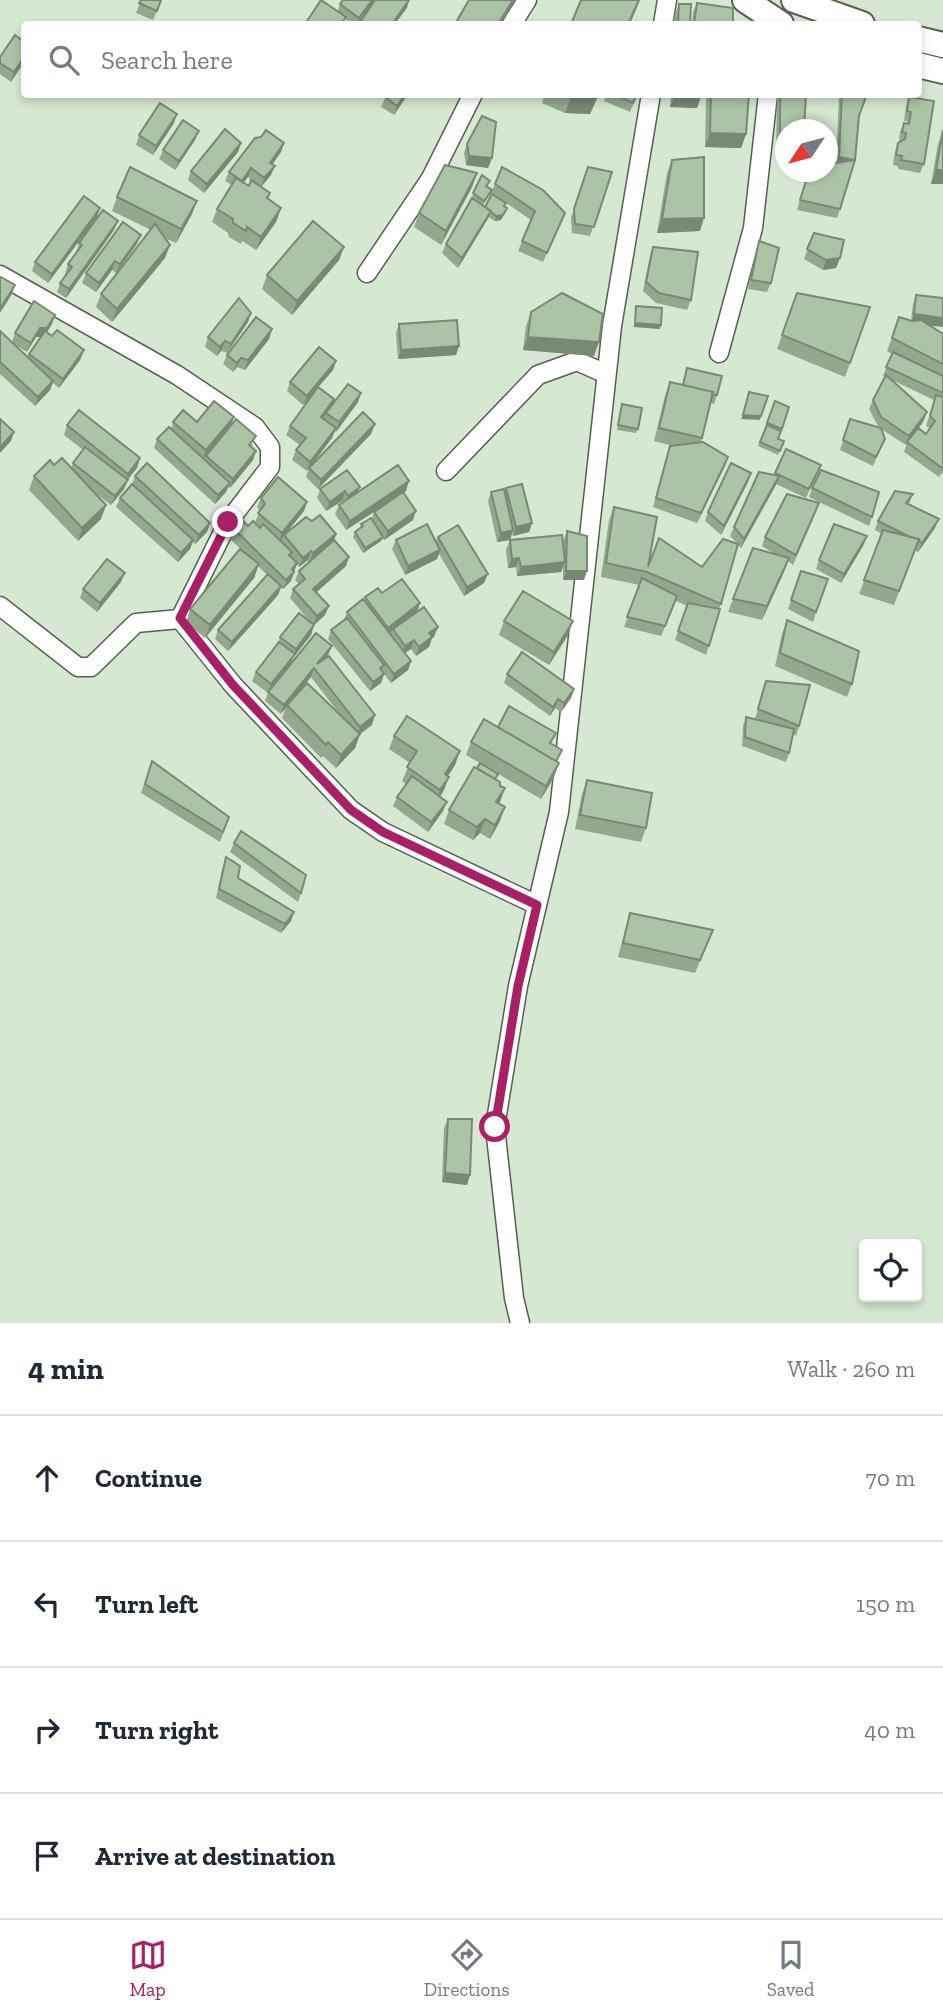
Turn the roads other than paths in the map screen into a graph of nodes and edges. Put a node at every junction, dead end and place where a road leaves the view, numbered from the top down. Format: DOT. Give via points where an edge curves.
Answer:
graph roads {
  1 [pos="527,0"];
  2 [pos="667,0"];
  3 [pos="745,0"];
  4 [pos="794,0"];
  5 [pos="514,21"];
  6 [pos="664,21"];
  7 [pos="775,21"];
  8 [pos="854,21"];
  9 [pos="922,40"];
  10 [pos="943,45"];
  11 [pos="922,66"];
  12 [pos="943,71"];
  13 [pos="471,98"];
  14 [pos="650,98"];
  15 [pos="768,98"];
  16 [pos="367,273"];
  17 [pos="0,275"];
  18 [pos="719,353"];
  19 [pos="607,374"];
  20 [pos="446,471"];
  21 [pos="0,606"];
  22 [pos="180,618"];
  23 [pos="537,905"];
  24 [pos="520,1323"];
  1 -- 5 [label="street"];
  2 -- 6 [label="street"];
  3 -- 7 [label="main road"];
  4 -- 8 [label="main road"];
  9 -- 10 [label="main road"];
  11 -- 12 [label="main road"];
  13 -- 16 [label="street" via="431,178"];
  14 -- 19 [label="street"];
  15 -- 18 [label="street" via="753,228"];
  17 -- 22 [label="street" via="177,376 256,427 270,447 270,467 228,522"];
  19 -- 20 [label="street" via="577,360 538,375"];
  19 -- 23 [label="street" via="559,813"];
  21 -- 22 [label="street" via="78,667 91,667 136,623"];
  22 -- 23 [label="street" via="233,685 351,810 383,832"];
  23 -- 24 [label="street" via="518,986 495,1127 513,1298"];
}
